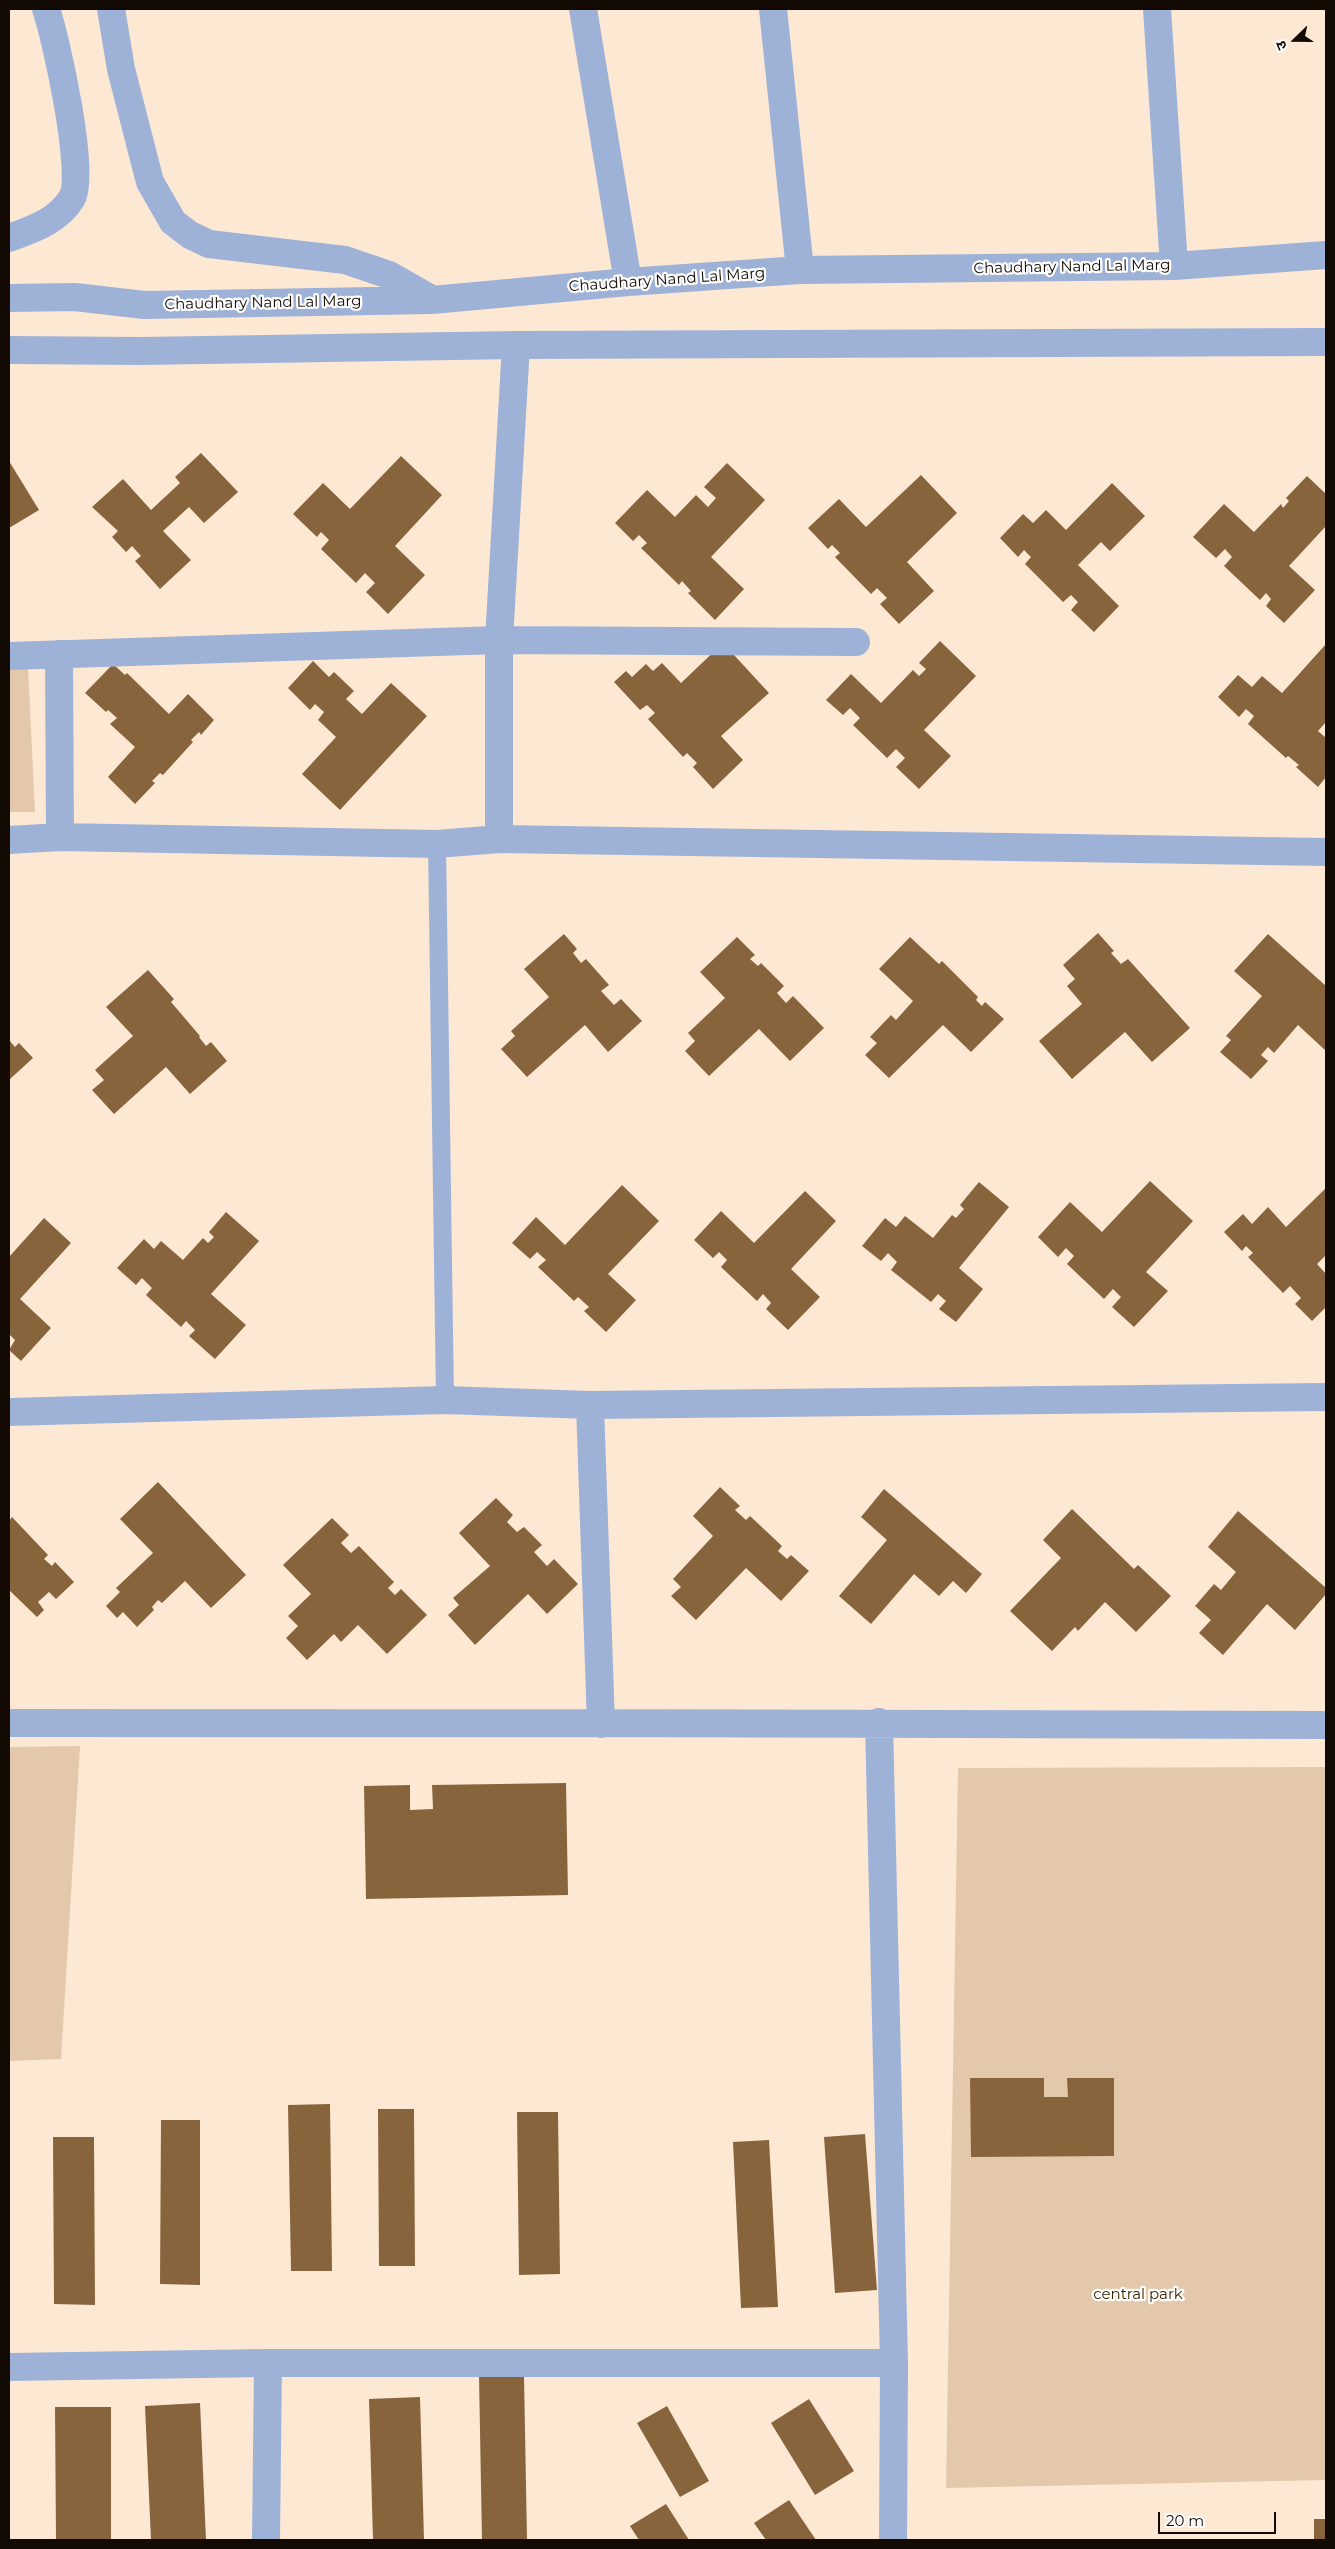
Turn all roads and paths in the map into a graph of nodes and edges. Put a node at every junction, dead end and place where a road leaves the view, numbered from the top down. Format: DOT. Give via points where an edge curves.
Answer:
graph roads {
  1 [pos="46,9"];
  2 [pos="111,9"];
  3 [pos="583,9"];
  4 [pos="773,9"];
  5 [pos="1157,9"];
  6 [pos="9,238"];
  7 [pos="1326,255"];
  8 [pos="1174,266"];
  9 [pos="800,270"];
  10 [pos="628,282"];
  11 [pos="9,298"];
  12 [pos="432,300"];
  13 [pos="1326,342"];
  14 [pos="516,345"];
  15 [pos="9,350"];
  16 [pos="500,640"];
  17 [pos="856,642"];
  18 [pos="59,654"];
  19 [pos="9,656"];
  20 [pos="60,837"];
  21 [pos="499,839"];
  22 [pos="9,840"];
  23 [pos="437,844"];
  24 [pos="1326,852"];
  25 [pos="1326,1397"];
  26 [pos="445,1400"];
  27 [pos="590,1405"];
  28 [pos="9,1412"];
  29 [pos="879,1722"];
  30 [pos="9,1723"];
  31 [pos="601,1724"];
  32 [pos="1326,1725"];
  33 [pos="268,2363"];
  34 [pos="894,2363"];
  35 [pos="9,2368"];
  36 [pos="266,2540"];
  37 [pos="893,2540"];
  1 -- 6 [label="street" via="64,90 77,176 73,197 50,222"];
  2 -- 12 [label="street" via="121,69 150,182 173,222 209,244 345,260 370,267"];
  3 -- 10 [label="street"];
  4 -- 9 [label="street"];
  5 -- 8 [label="street"];
  7 -- 8 [label="street, Chaudhary Nand Lal Marg"];
  8 -- 9 [label="street, Chaudhary Nand Lal Marg"];
  9 -- 10 [label="street, Chaudhary Nand Lal Marg"];
  10 -- 12 [label="street, Chaudhary Nand Lal Marg"];
  11 -- 12 [label="street, Chaudhary Nand Lal Marg" via="75,297 144,305"];
  13 -- 14 [label="street"];
  14 -- 15 [label="street"];
  14 -- 16 [label="street"];
  16 -- 17 [label="street"];
  16 -- 18 [label="street"];
  16 -- 21 [label="street"];
  18 -- 19 [label="street"];
  18 -- 20 [label="street"];
  20 -- 22 [label="street"];
  20 -- 23 [label="street"];
  21 -- 23 [label="street"];
  21 -- 24 [label="street"];
  23 -- 26 [label="lane"];
  25 -- 27 [label="street"];
  26 -- 27 [label="street"];
  26 -- 28 [label="street"];
  27 -- 31 [label="street"];
  29 -- 31 [label="street"];
  29 -- 32 [label="street"];
  29 -- 34 [label="street"];
  30 -- 31 [label="street"];
  33 -- 34 [label="street"];
  33 -- 35 [label="street"];
  33 -- 36 [label="street"];
  34 -- 37 [label="street"];
}
